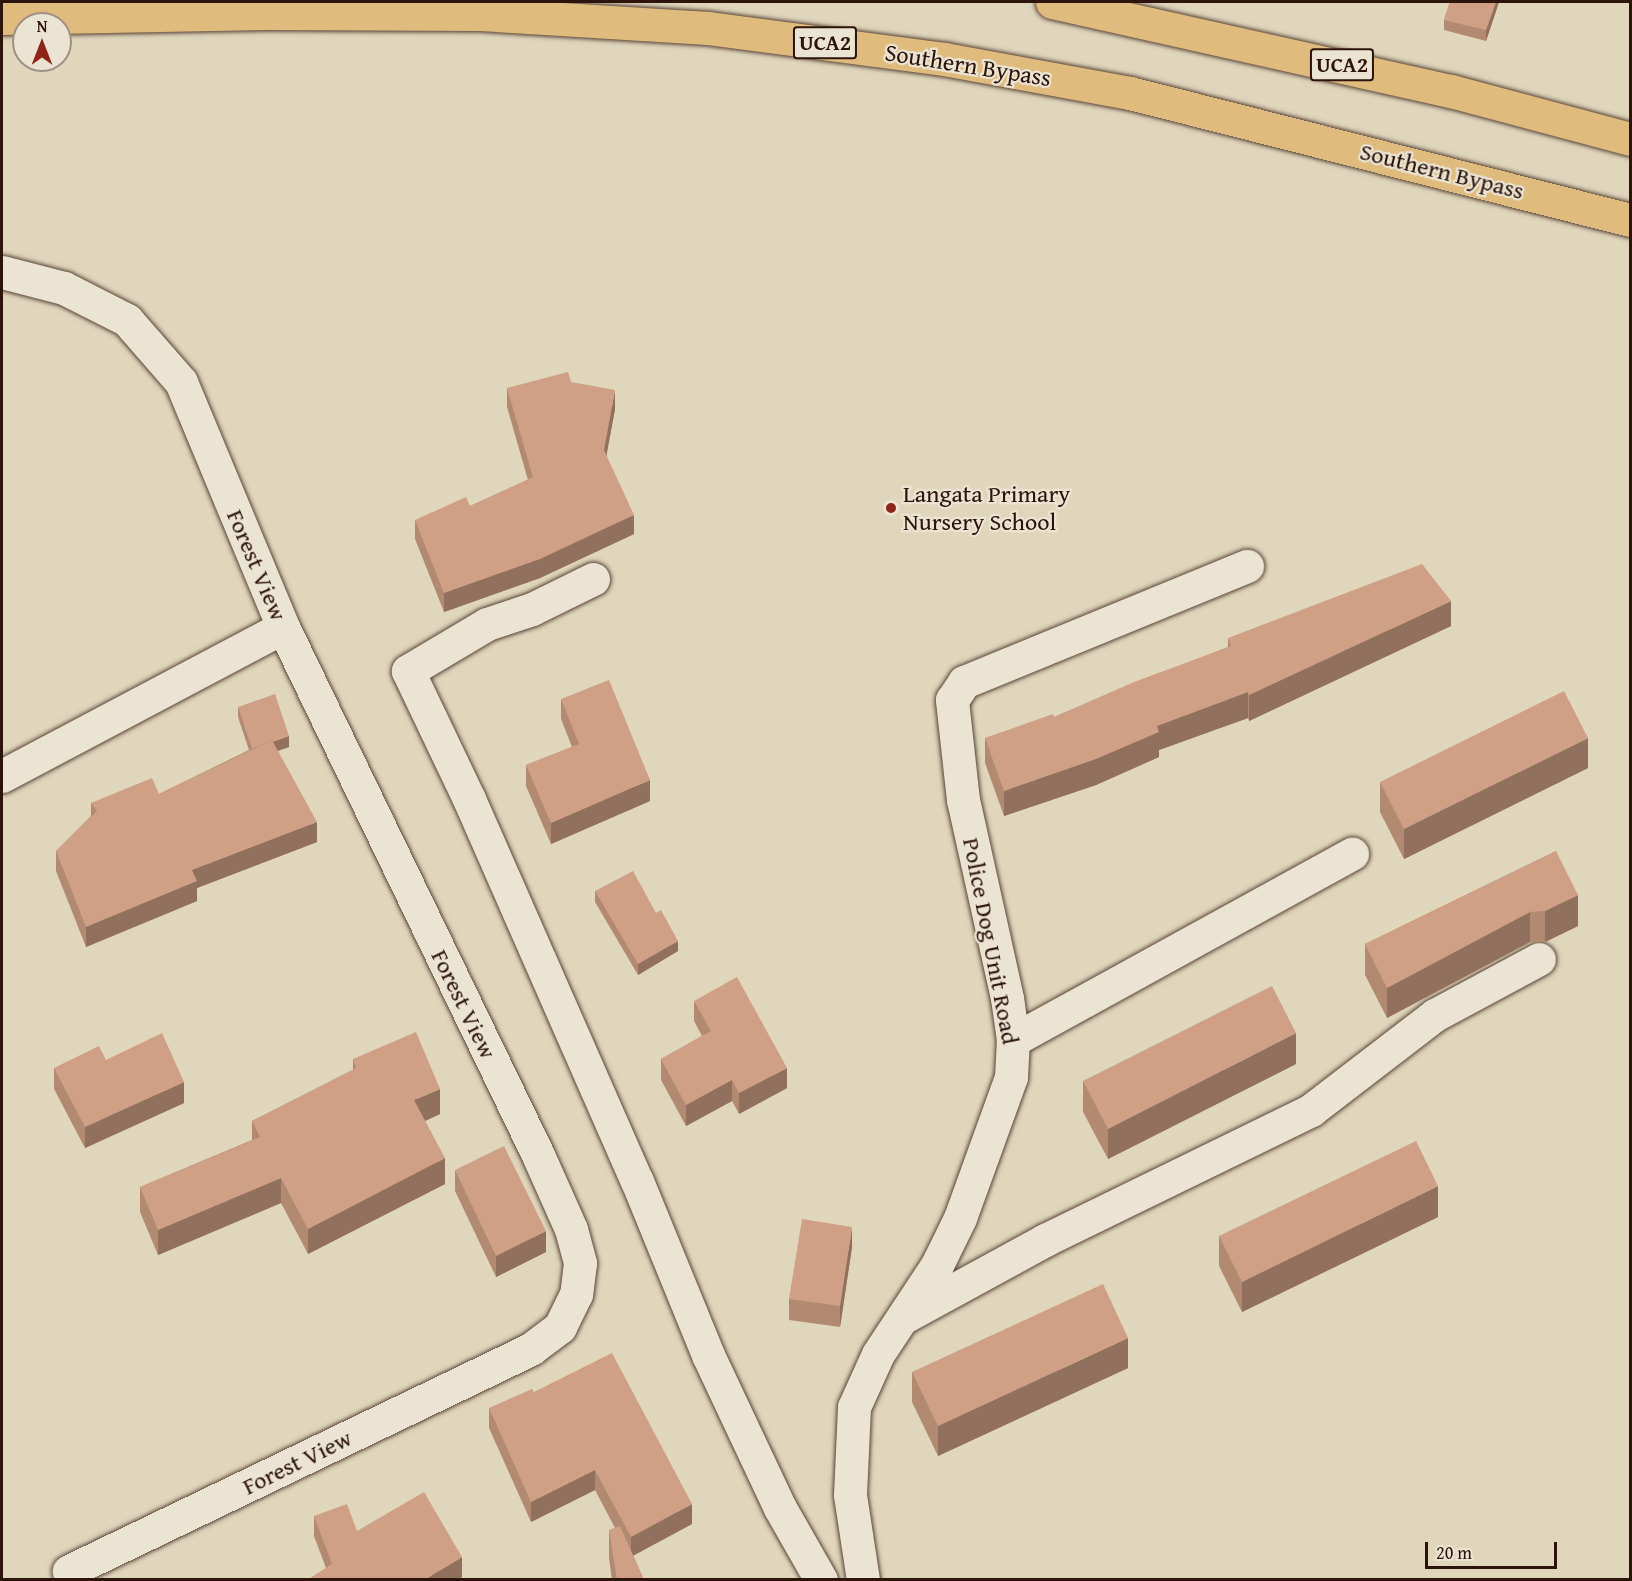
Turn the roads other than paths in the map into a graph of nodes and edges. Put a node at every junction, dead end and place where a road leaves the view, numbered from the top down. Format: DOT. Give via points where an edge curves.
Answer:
graph roads {
  1 [pos="1052,2"];
  2 [pos="2,18"];
  3 [pos="1630,139"];
  4 [pos="1630,220"];
  5 [pos="2,272"];
  6 [pos="1247,566"];
  7 [pos="593,579"];
  8 [pos="283,627"];
  9 [pos="2,776"];
  10 [pos="1352,854"];
  11 [pos="1539,959"];
  12 [pos="1013,1040"];
  13 [pos="900,1320"];
  14 [pos="69,1571"];
  15 [pos="821,1580"];
  16 [pos="863,1580"];
  1 -- 3 [label="highway, UCA2" via="1451,91"];
  2 -- 4 [label="highway, Southern Bypass / UCA2" via="480,14 708,28 944,59 1130,93"];
  5 -- 8 [label="street, Forest View" via="64,288 127,320 182,382"];
  6 -- 12 [label="street, Police Dog Unit Road" via="964,682 952,700 963,800"];
  7 -- 15 [label="street" via="532,609 487,624 408,671 474,810 637,1181 708,1355 780,1508"];
  8 -- 9 [label="street"];
  8 -- 14 [label="street, Forest View" via="571,1229 580,1263 576,1294 560,1327 531,1349"];
  10 -- 12 [label="street"];
  11 -- 13 [label="street" via="1435,1015 1311,1110 1045,1240"];
  12 -- 13 [label="street, Police Dog Unit Road" via="1011,1077 960,1218 937,1265"];
  13 -- 16 [label="street, Police Dog Unit Road" via="878,1354 854,1407 850,1495"];
}
